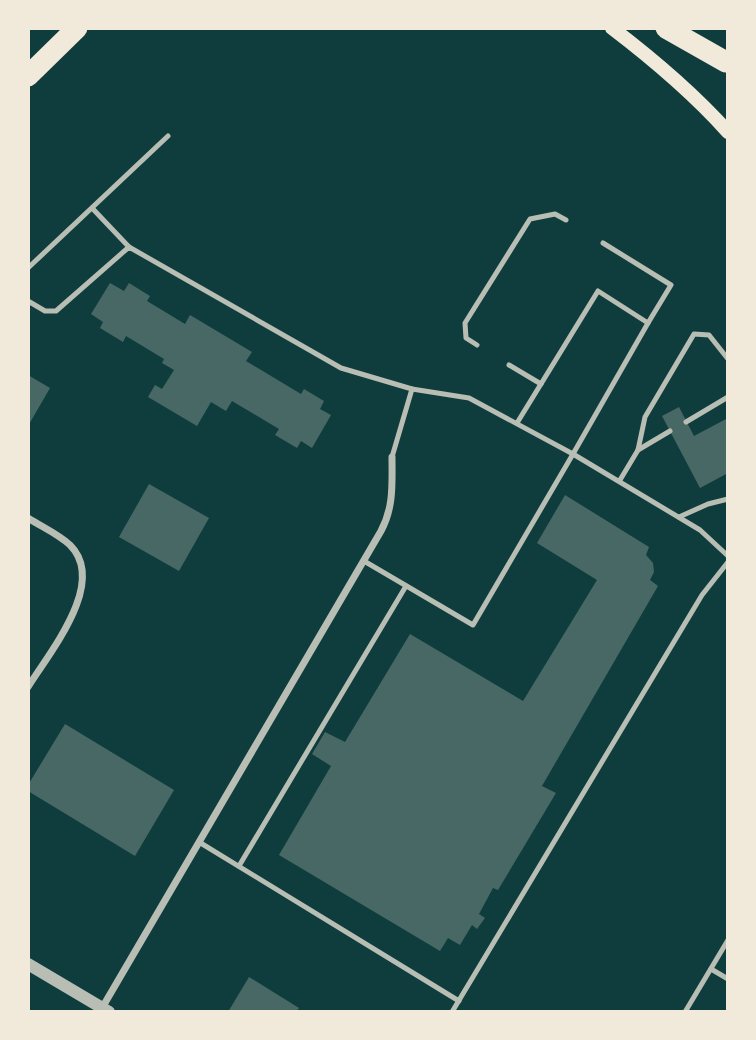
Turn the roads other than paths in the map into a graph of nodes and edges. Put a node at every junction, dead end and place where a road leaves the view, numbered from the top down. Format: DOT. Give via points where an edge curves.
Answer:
graph roads {
  1 [pos="62,28"];
  2 [pos="78,28"];
  3 [pos="612,28"];
  4 [pos="666,28"];
  5 [pos="688,28"];
  6 [pos="727,64"];
  7 [pos="28,75"];
  8 [pos="728,132"];
  9 [pos="168,136"];
  10 [pos="92,208"];
  11 [pos="566,220"];
  12 [pos="603,243"];
  13 [pos="129,247"];
  14 [pos="28,268"];
  15 [pos="28,301"];
  16 [pos="648,323"];
  17 [pos="477,345"];
  18 [pos="728,359"];
  19 [pos="509,365"];
  20 [pos="541,384"];
  21 [pos="412,389"];
  22 [pos="728,397"];
  23 [pos="686,422"];
  24 [pos="517,423"];
  25 [pos="670,431"];
  26 [pos="638,450"];
  27 [pos="573,454"];
  28 [pos="393,457"];
  29 [pos="620,480"];
  30 [pos="728,499"];
  31 [pos="679,517"];
  32 [pos="28,519"];
  33 [pos="728,556"];
  34 [pos="364,561"];
  35 [pos="728,562"];
  36 [pos="406,586"];
  37 [pos="28,687"];
  38 [pos="199,842"];
  39 [pos="239,866"];
  40 [pos="728,940"];
  41 [pos="28,964"];
  42 [pos="711,968"];
  43 [pos="728,979"];
  44 [pos="459,1001"];
  45 [pos="105,1010"];
  46 [pos="452,1012"];
  47 [pos="685,1012"];
  1 -- 7 [label="highway"];
  2 -- 7 [label="highway"];
  3 -- 8 [label="main road" via="653,59"];
  4 -- 6 [label="highway"];
  5 -- 6 [label="main road"];
  9 -- 10 [label="lane"];
  10 -- 13 [label="lane"];
  10 -- 14 [label="lane"];
  11 -- 17 [label="lane" via="555,214 530,219 465,323 466,338"];
  12 -- 16 [label="lane" via="671,285"];
  13 -- 15 [label="lane" via="56,311 45,311"];
  13 -- 21 [label="lane" via="341,368"];
  16 -- 20 [label="lane" via="597,291"];
  16 -- 27 [label="lane"];
  18 -- 26 [label="lane" via="709,335 694,334 645,417"];
  19 -- 20 [label="lane"];
  20 -- 24 [label="lane"];
  21 -- 24 [label="lane" via="469,398"];
  21 -- 28 [label="lane"];
  22 -- 23 [label="lane"];
  24 -- 27 [label="lane"];
  25 -- 26 [label="lane"];
  26 -- 29 [label="lane"];
  27 -- 29 [label="lane"];
  27 -- 36 [label="lane" via="473,625"];
  28 -- 34 [label="street" via="388,519"];
  29 -- 31 [label="lane"];
  30 -- 31 [label="lane"];
  31 -- 33 [label="lane"];
  32 -- 37 [label="street" via="69,545 80,562 83,582 78,606"];
  34 -- 36 [label="lane"];
  34 -- 38 [label="street"];
  35 -- 44 [label="lane" via="702,595"];
  36 -- 39 [label="lane"];
  38 -- 39 [label="lane"];
  38 -- 45 [label="street"];
  39 -- 44 [label="lane"];
  40 -- 42 [label="lane"];
  41 -- 45 [label="street"];
  42 -- 43 [label="lane"];
  42 -- 47 [label="lane"];
  44 -- 46 [label="lane"];
}
